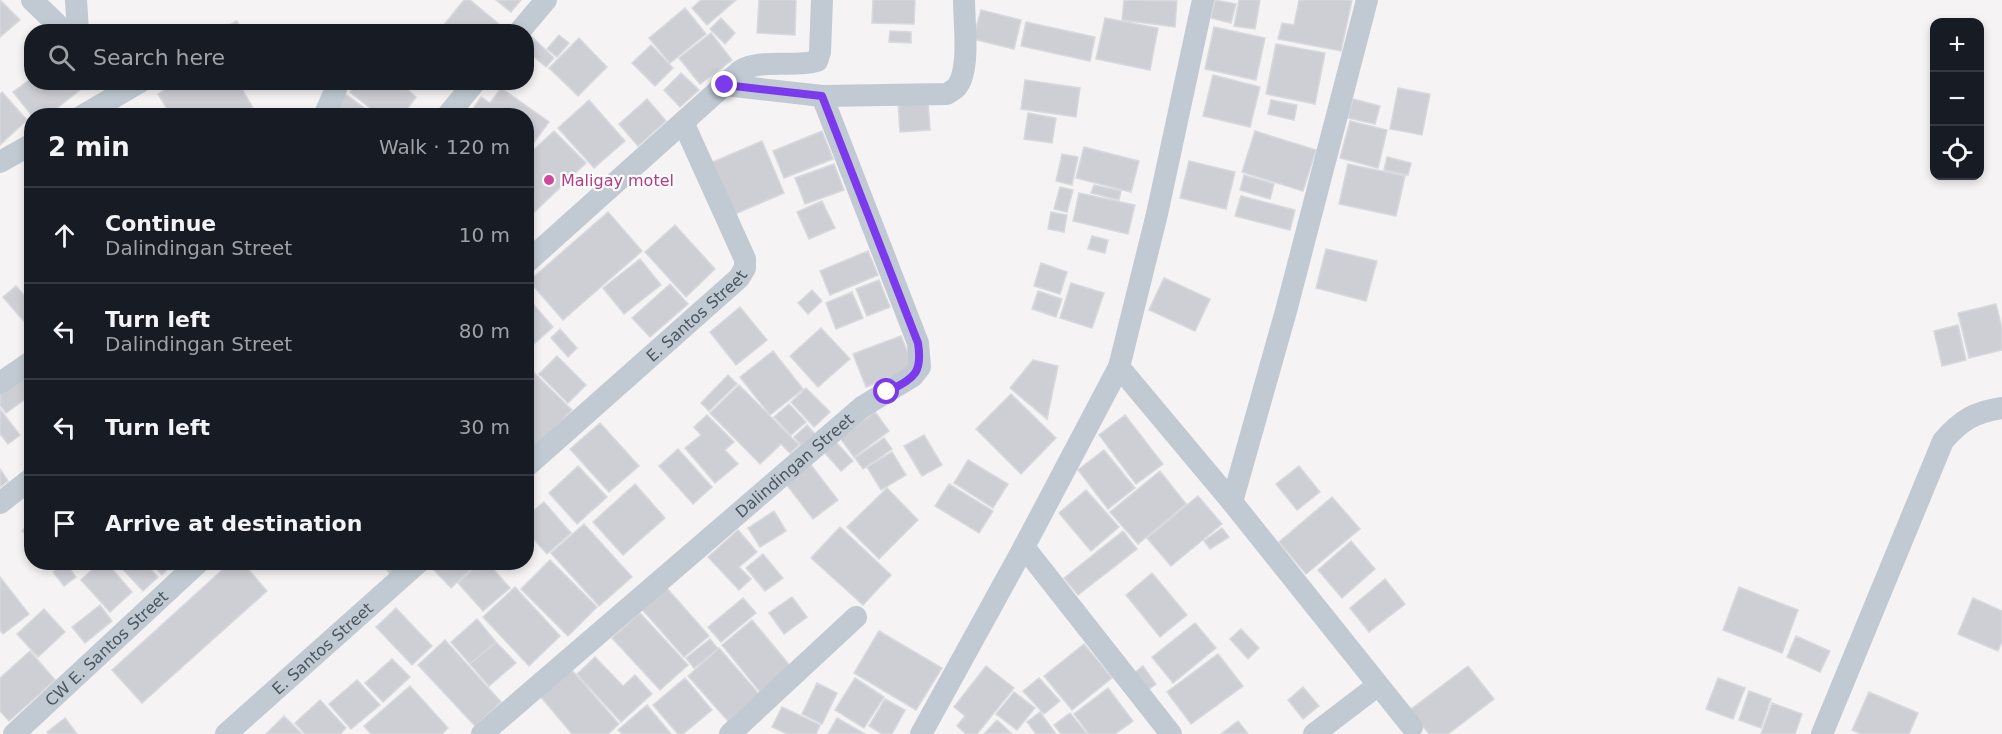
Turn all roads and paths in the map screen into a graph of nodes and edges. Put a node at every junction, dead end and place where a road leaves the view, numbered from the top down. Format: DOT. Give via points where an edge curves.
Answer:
graph roads {
  1 [pos="32,0"];
  2 [pos="76,0"];
  3 [pos="546,0"];
  4 [pos="822,0"];
  5 [pos="964,0"];
  6 [pos="1203,0"];
  7 [pos="1367,0"];
  8 [pos="57,24"];
  9 [pos="78,24"];
  10 [pos="526,24"];
  11 [pos="725,85"];
  12 [pos="120,90"];
  13 [pos="335,90"];
  14 [pos="468,90"];
  15 [pos="822,96"];
  16 [pos="94,108"];
  17 [pos="328,108"];
  18 [pos="454,108"];
  19 [pos="683,122"];
  20 [pos="24,148"];
  21 [pos="0,162"];
  22 [pos="534,256"];
  23 [pos="24,366"];
  24 [pos="1119,367"];
  25 [pos="0,383"];
  26 [pos="2002,408"];
  27 [pos="534,460"];
  28 [pos="24,484"];
  29 [pos="1232,502"];
  30 [pos="0,503"];
  31 [pos="1024,547"];
  32 [pos="190,570"];
  33 [pos="410,570"];
  34 [pos="856,616"];
  35 [pos="1377,686"];
  36 [pos="1412,727"];
  37 [pos="929,729"];
  38 [pos="14,734"];
  39 [pos="226,734"];
  40 [pos="482,734"];
  41 [pos="730,734"];
  42 [pos="1171,734"];
  43 [pos="1314,734"];
  44 [pos="1822,734"];
  1 -- 8 [label="street"];
  2 -- 9 [label="street"];
  3 -- 10 [label="street"];
  4 -- 11 [label="street" via="817,61 749,66"];
  5 -- 15 [label="street" via="962,75 958,86 947,94"];
  6 -- 24 [label="street"];
  7 -- 29 [label="street"];
  11 -- 15 [label="street"];
  11 -- 19 [label="street"];
  12 -- 16 [label="street"];
  13 -- 17 [label="street"];
  14 -- 18 [label="street"];
  15 -- 40 [label="street, Dalindingan Street" via="918,343 920,367 913,376 862,407"];
  19 -- 22 [label="street"];
  19 -- 27 [label="street, E. Santos Street" via="745,259 745,268 739,278"];
  20 -- 21 [label="street"];
  23 -- 25 [label="street"];
  24 -- 29 [label="street"];
  24 -- 31 [label="street"];
  26 -- 44 [label="street" via="1958,423 1944,441"];
  28 -- 30 [label="street"];
  29 -- 35 [label="street"];
  31 -- 37 [label="street"];
  31 -- 42 [label="street"];
  32 -- 38 [label="street, CW E. Santos Street"];
  33 -- 39 [label="street, E. Santos Street"];
  34 -- 41 [label="street"];
  35 -- 36 [label="street"];
  35 -- 43 [label="street"];
}
